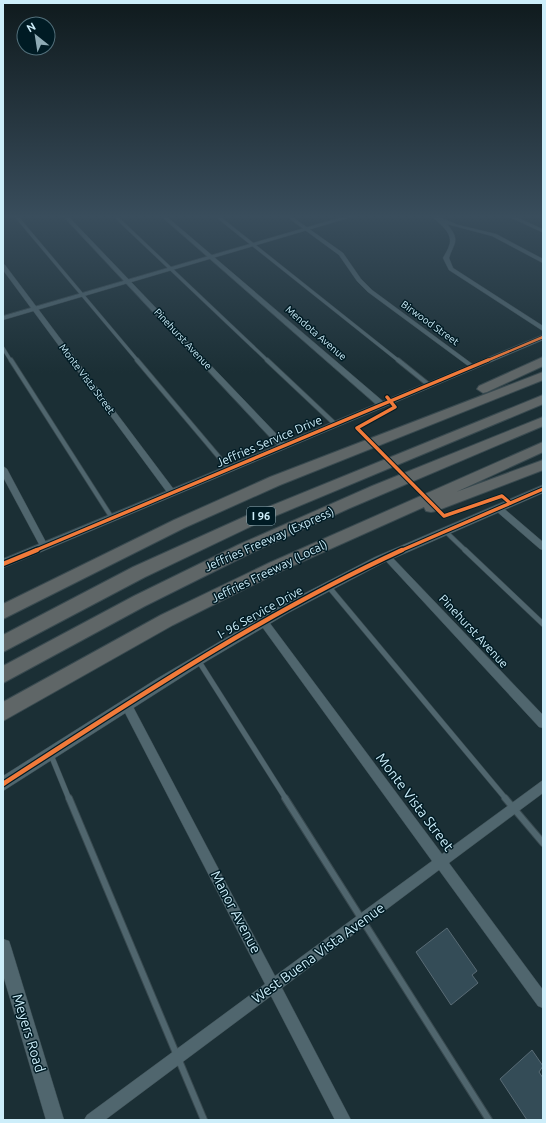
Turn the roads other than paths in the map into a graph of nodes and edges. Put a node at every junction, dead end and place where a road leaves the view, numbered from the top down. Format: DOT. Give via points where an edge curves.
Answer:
graph roads {
  1 [pos="5,268"];
  2 [pos="61,268"];
  3 [pos="116,268"];
  4 [pos="224,268"];
  5 [pos="284,268"];
  6 [pos="351,268"];
  7 [pos="451,268"];
  8 [pos="171,269"];
  9 [pos="128,281"];
  10 [pos="83,294"];
  11 [pos="35,309"];
  12 [pos="3,318"];
  13 [pos="543,329"];
  14 [pos="543,337"];
  15 [pos="3,348"];
  16 [pos="543,361"];
  17 [pos="473,366"];
  18 [pos="543,376"];
  19 [pos="430,385"];
  20 [pos="543,399"];
  21 [pos="382,405"];
  22 [pos="543,421"];
  23 [pos="335,424"];
  24 [pos="367,445"];
  25 [pos="283,446"];
  26 [pos="543,447"];
  27 [pos="543,465"];
  28 [pos="3,469"];
  29 [pos="229,469"];
  30 [pos="543,489"];
  31 [pos="172,493"];
  32 [pos="498,508"];
  33 [pos="112,518"];
  34 [pos="355,530"];
  35 [pos="445,531"];
  36 [pos="44,546"];
  37 [pos="543,547"];
  38 [pos="387,557"];
  39 [pos="3,564"];
  40 [pos="328,586"];
  41 [pos="3,612"];
  42 [pos="263,621"];
  43 [pos="543,624"];
  44 [pos="3,644"];
  45 [pos="198,659"];
  46 [pos="3,675"];
  47 [pos="126,704"];
  48 [pos="3,712"];
  49 [pos="543,723"];
  50 [pos="50,754"];
  51 [pos="3,784"];
  52 [pos="543,786"];
  53 [pos="514,808"];
  54 [pos="543,843"];
  55 [pos="441,862"];
  56 [pos="362,921"];
  57 [pos="3,946"];
  58 [pos="274,987"];
  59 [pos="543,1001"];
  60 [pos="177,1057"];
  61 [pos="55,1120"];
  62 [pos="92,1120"];
  63 [pos="204,1120"];
  64 [pos="344,1120"];
  65 [pos="489,1120"];
  1 -- 11 [label="street, Monte Vista Street"];
  2 -- 10 [label="lane"];
  3 -- 9 [label="street, Pinehurst Avenue"];
  4 -- 21 [label="street, Mendota Avenue"];
  5 -- 19 [label="lane"];
  6 -- 17 [label="street, Birwood Street" via="370,291"];
  7 -- 13 [label="street"];
  8 -- 9 [label="street"];
  8 -- 23 [label="lane"];
  9 -- 10 [label="street"];
  9 -- 25 [label="street, Pinehurst Avenue"];
  10 -- 11 [label="street"];
  10 -- 29 [label="lane"];
  11 -- 12 [label="street"];
  11 -- 31 [label="street, Monte Vista Street"];
  14 -- 17 [label="street, Jeffries Service Drive"];
  15 -- 33 [label="lane"];
  16 -- 24 [label="highway" via="418,415"];
  17 -- 19 [label="street, Jeffries Service Drive"];
  18 -- 24 [label="highway, I 96"];
  19 -- 21 [label="street, Jeffries Service Drive"];
  20 -- 44 [label="highway, Jeffries Freeway (Express) / I 96" via="251,520 139,572"];
  21 -- 23 [label="street, Jeffries Service Drive"];
  22 -- 46 [label="highway, Jeffries Freeway (Express) / I 96" via="280,532 167,586"];
  23 -- 25 [label="street, Jeffries Service Drive"];
  24 -- 41 [label="highway, I 96" via="275,481 179,524"];
  25 -- 29 [label="street, Jeffries Service Drive"];
  26 -- 34 [label="highway, Jeffries Freeway (Local)"];
  27 -- 34 [label="highway" via="400,518"];
  28 -- 36 [label="street"];
  29 -- 31 [label="street, Jeffries Service Drive"];
  30 -- 32 [label="street, I- 96 Service Drive"];
  31 -- 33 [label="street, Jeffries Service Drive"];
  32 -- 35 [label="street, I- 96 Service Drive"];
  32 -- 37 [label="street"];
  33 -- 36 [label="street, Jeffries Service Drive"];
  34 -- 48 [label="highway, Jeffries Freeway (Local)" via="167,620"];
  35 -- 38 [label="street, I- 96 Service Drive"];
  35 -- 43 [label="lane"];
  36 -- 39 [label="street, Jeffries Service Drive"];
  38 -- 40 [label="street, I- 96 Service Drive"];
  38 -- 49 [label="street, Pinehurst Avenue"];
  40 -- 42 [label="street, I- 96 Service Drive"];
  40 -- 53 [label="lane"];
  42 -- 45 [label="street, I- 96 Service Drive"];
  42 -- 55 [label="street, Monte Vista Street"];
  45 -- 47 [label="street, I- 96 Service Drive"];
  45 -- 56 [label="lane"];
  47 -- 50 [label="street, I- 96 Service Drive"];
  47 -- 58 [label="street, Manor Avenue"];
  50 -- 51 [label="street, I- 96 Service Drive"];
  50 -- 60 [label="lane"];
  52 -- 53 [label="street, West Buena Vista Avenue"];
  53 -- 54 [label="lane"];
  53 -- 55 [label="street, West Buena Vista Avenue"];
  55 -- 56 [label="street, West Buena Vista Avenue"];
  55 -- 59 [label="street, Monte Vista Street"];
  56 -- 58 [label="street, West Buena Vista Avenue"];
  56 -- 65 [label="lane"];
  57 -- 61 [label="street, Meyers Road"];
  58 -- 60 [label="street, West Buena Vista Avenue"];
  58 -- 64 [label="street, Manor Avenue"];
  60 -- 62 [label="street, West Buena Vista Avenue"];
  60 -- 63 [label="lane"];
}
